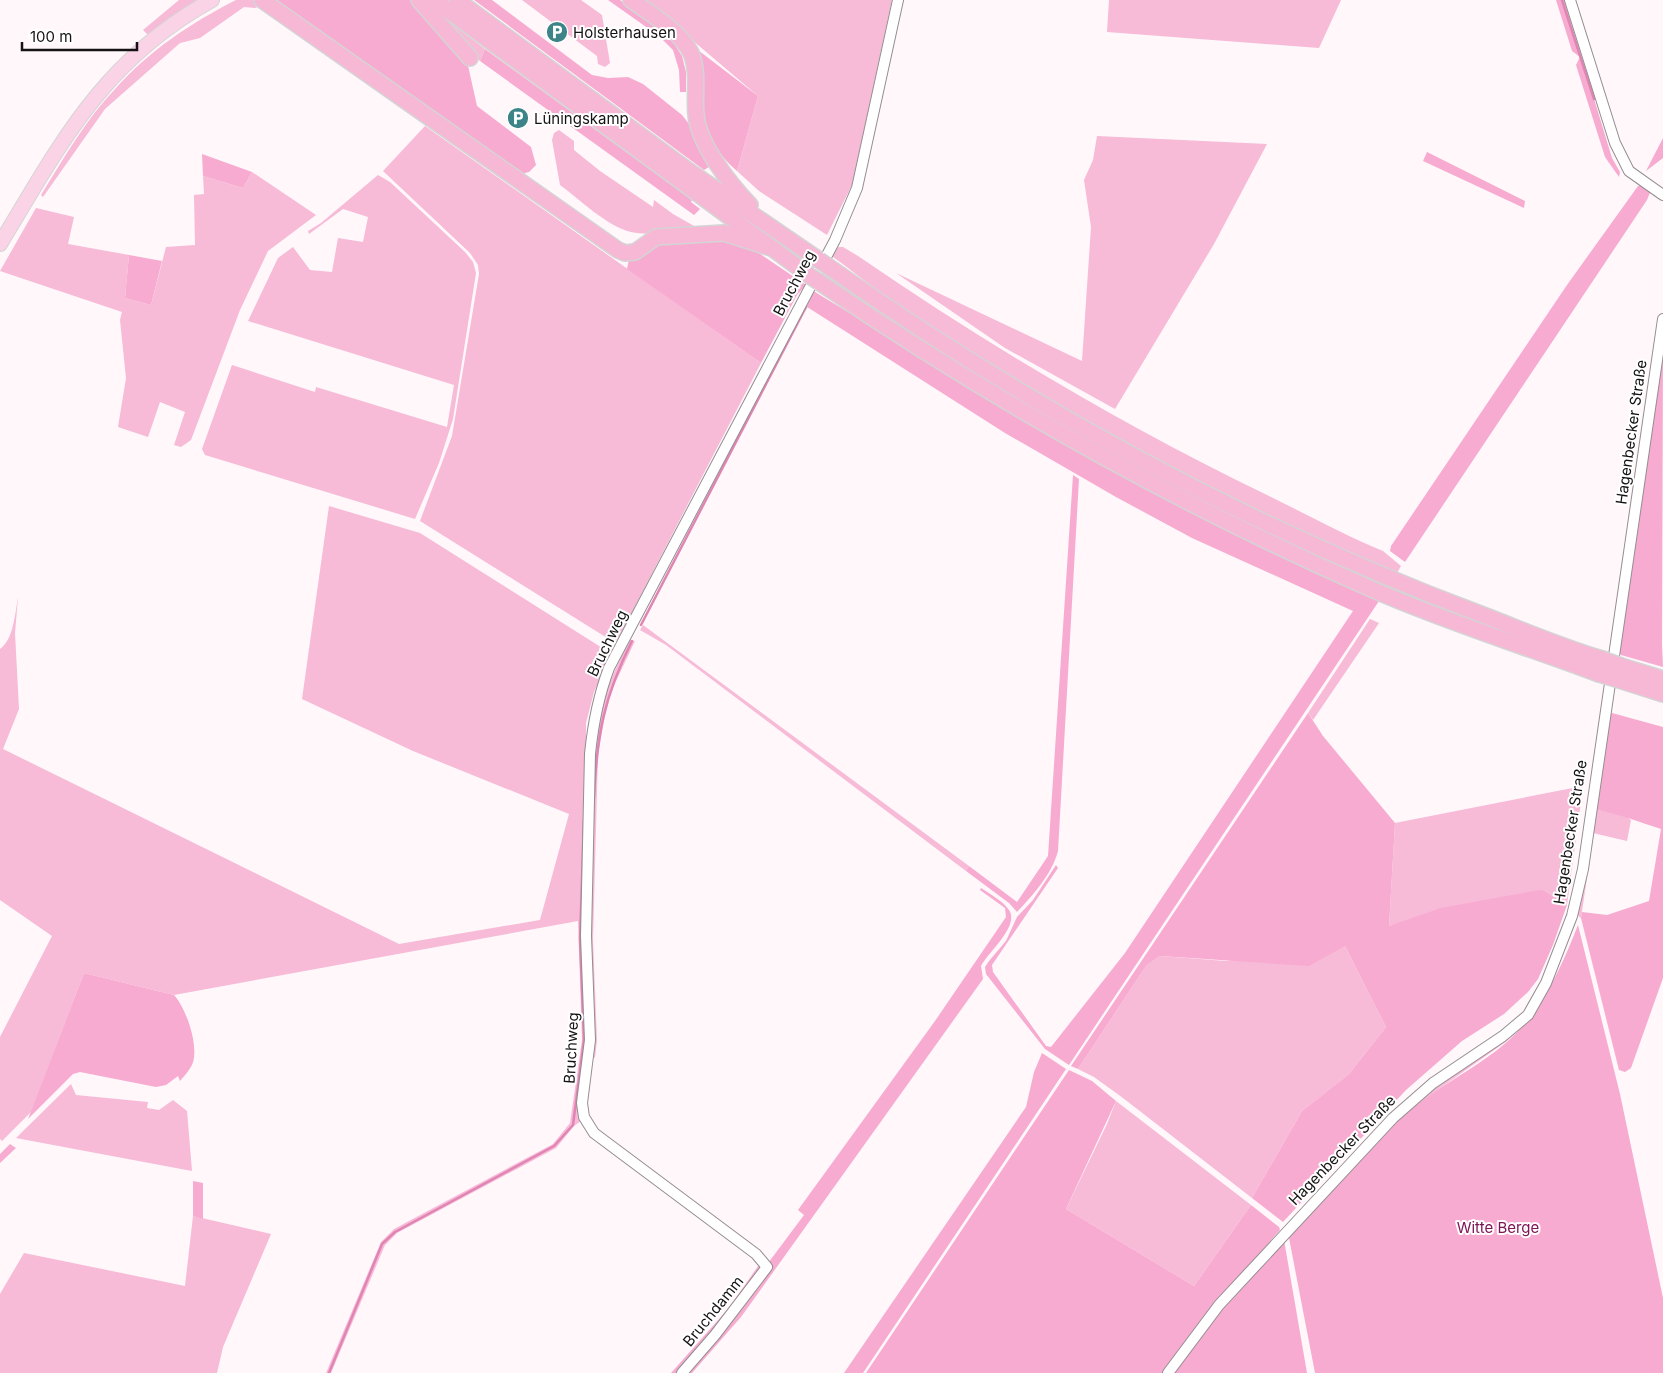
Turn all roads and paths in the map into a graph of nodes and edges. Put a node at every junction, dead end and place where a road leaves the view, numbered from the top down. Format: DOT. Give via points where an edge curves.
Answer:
graph roads {
  1 [pos="212,0"];
  2 [pos="262,0"];
  3 [pos="419,0"];
  4 [pos="434,0"];
  5 [pos="457,0"];
  6 [pos="631,0"];
  7 [pos="898,0"];
  8 [pos="1570,0"];
  9 [pos="470,58"];
  10 [pos="1663,196"];
  11 [pos="770,227"];
  12 [pos="0,244"];
  13 [pos="771,248"];
  14 [pos="1663,319"];
  15 [pos="1601,666"];
  16 [pos="1620,673"];
  17 [pos="1663,679"];
  18 [pos="1663,694"];
  19 [pos="767,1267"];
  20 [pos="682,1373"];
  21 [pos="1168,1373"];
  1 -- 12 [label="main road" via="147,44 95,94 62,141"];
  2 -- 13 [label="highway" via="618,250 635,252 656,237 724,233"];
  3 -- 9 [label="highway"];
  4 -- 13 [label="highway"];
  5 -- 11 [label="highway"];
  6 -- 11 [label="highway" via="667,26 685,44 695,68 696,113 704,138 737,191"];
  7 -- 19 [label="street, Bruchweg" via="857,188 835,240 609,668 599,694 590,754 586,936 590,1040 582,1103 584,1117 594,1134 762,1258"];
  8 -- 10 [label="street" via="1615,143 1629,171"];
  11 -- 15 [label="highway" via="907,322 1115,447 1258,521 1386,579"];
  13 -- 15 [label="highway" via="899,337 1117,465 1257,537 1392,598"];
  14 -- 21 [label="street, Hagenbecker Straße" via="1583,869 1572,916 1546,983 1528,1015 1412,1099 1372,1138 1219,1305"];
  15 -- 16 [label="highway, bridge"];
  16 -- 17 [label="highway"];
  16 -- 18 [label="highway"];
  19 -- 20 [label="street, Bruchdamm"];
}
